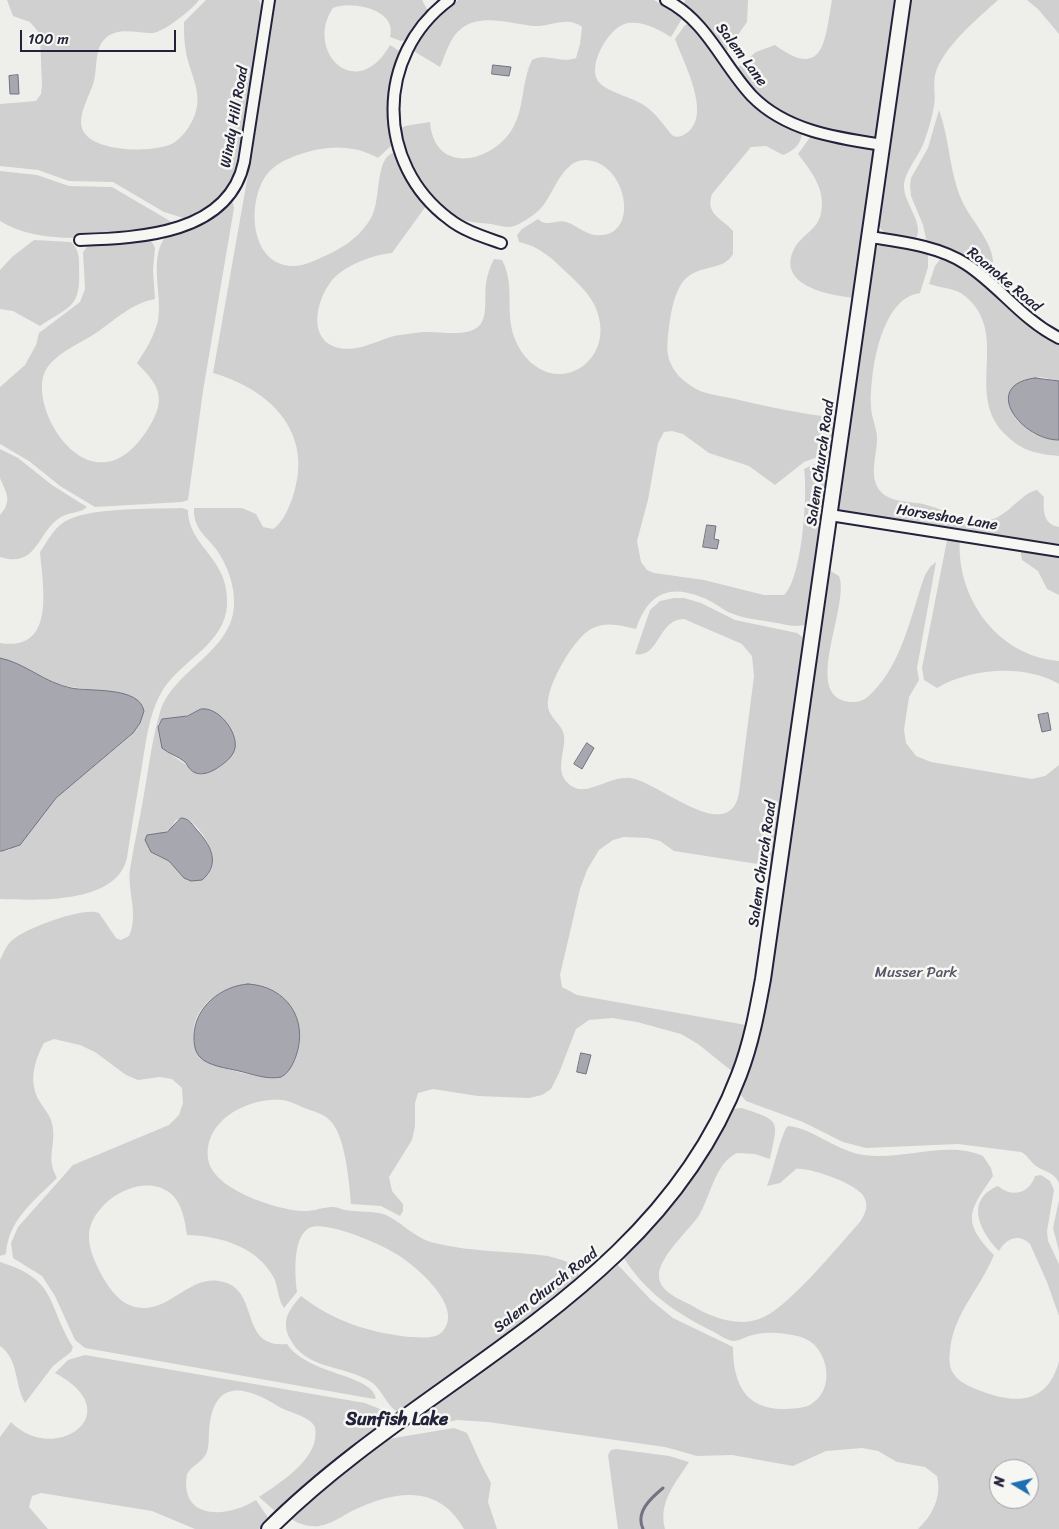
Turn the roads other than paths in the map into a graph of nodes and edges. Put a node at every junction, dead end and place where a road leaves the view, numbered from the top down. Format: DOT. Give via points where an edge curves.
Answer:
graph roads {
  1 [pos="269,0"];
  2 [pos="449,0"];
  3 [pos="666,0"];
  4 [pos="904,0"];
  5 [pos="883,145"];
  6 [pos="870,237"];
  7 [pos="80,240"];
  8 [pos="501,243"];
  9 [pos="1059,338"];
  10 [pos="830,515"];
  11 [pos="1059,551"];
  12 [pos="269,1529"];
  1 -- 7 [label="street, Windy Hill Road" via="244,162 231,194 210,212 174,229"];
  2 -- 8 [label="street" via="420,27 403,59 394,96 396,138 410,175 433,206 462,227"];
  3 -- 5 [label="street, Salem Lane" via="700,26 748,91 769,110 807,130"];
  4 -- 5 [label="street, Salem Church Road"];
  5 -- 6 [label="street, Salem Church Road"];
  6 -- 9 [label="street, Roanoke Road" via="929,248 957,258 1030,321"];
  6 -- 10 [label="street, Salem Church Road"];
  10 -- 11 [label="street, Horseshoe Lane"];
  10 -- 12 [label="street, Salem Church Road" via="760,992 747,1052 715,1127 660,1208 608,1264 577,1291 352,1457"];
}
